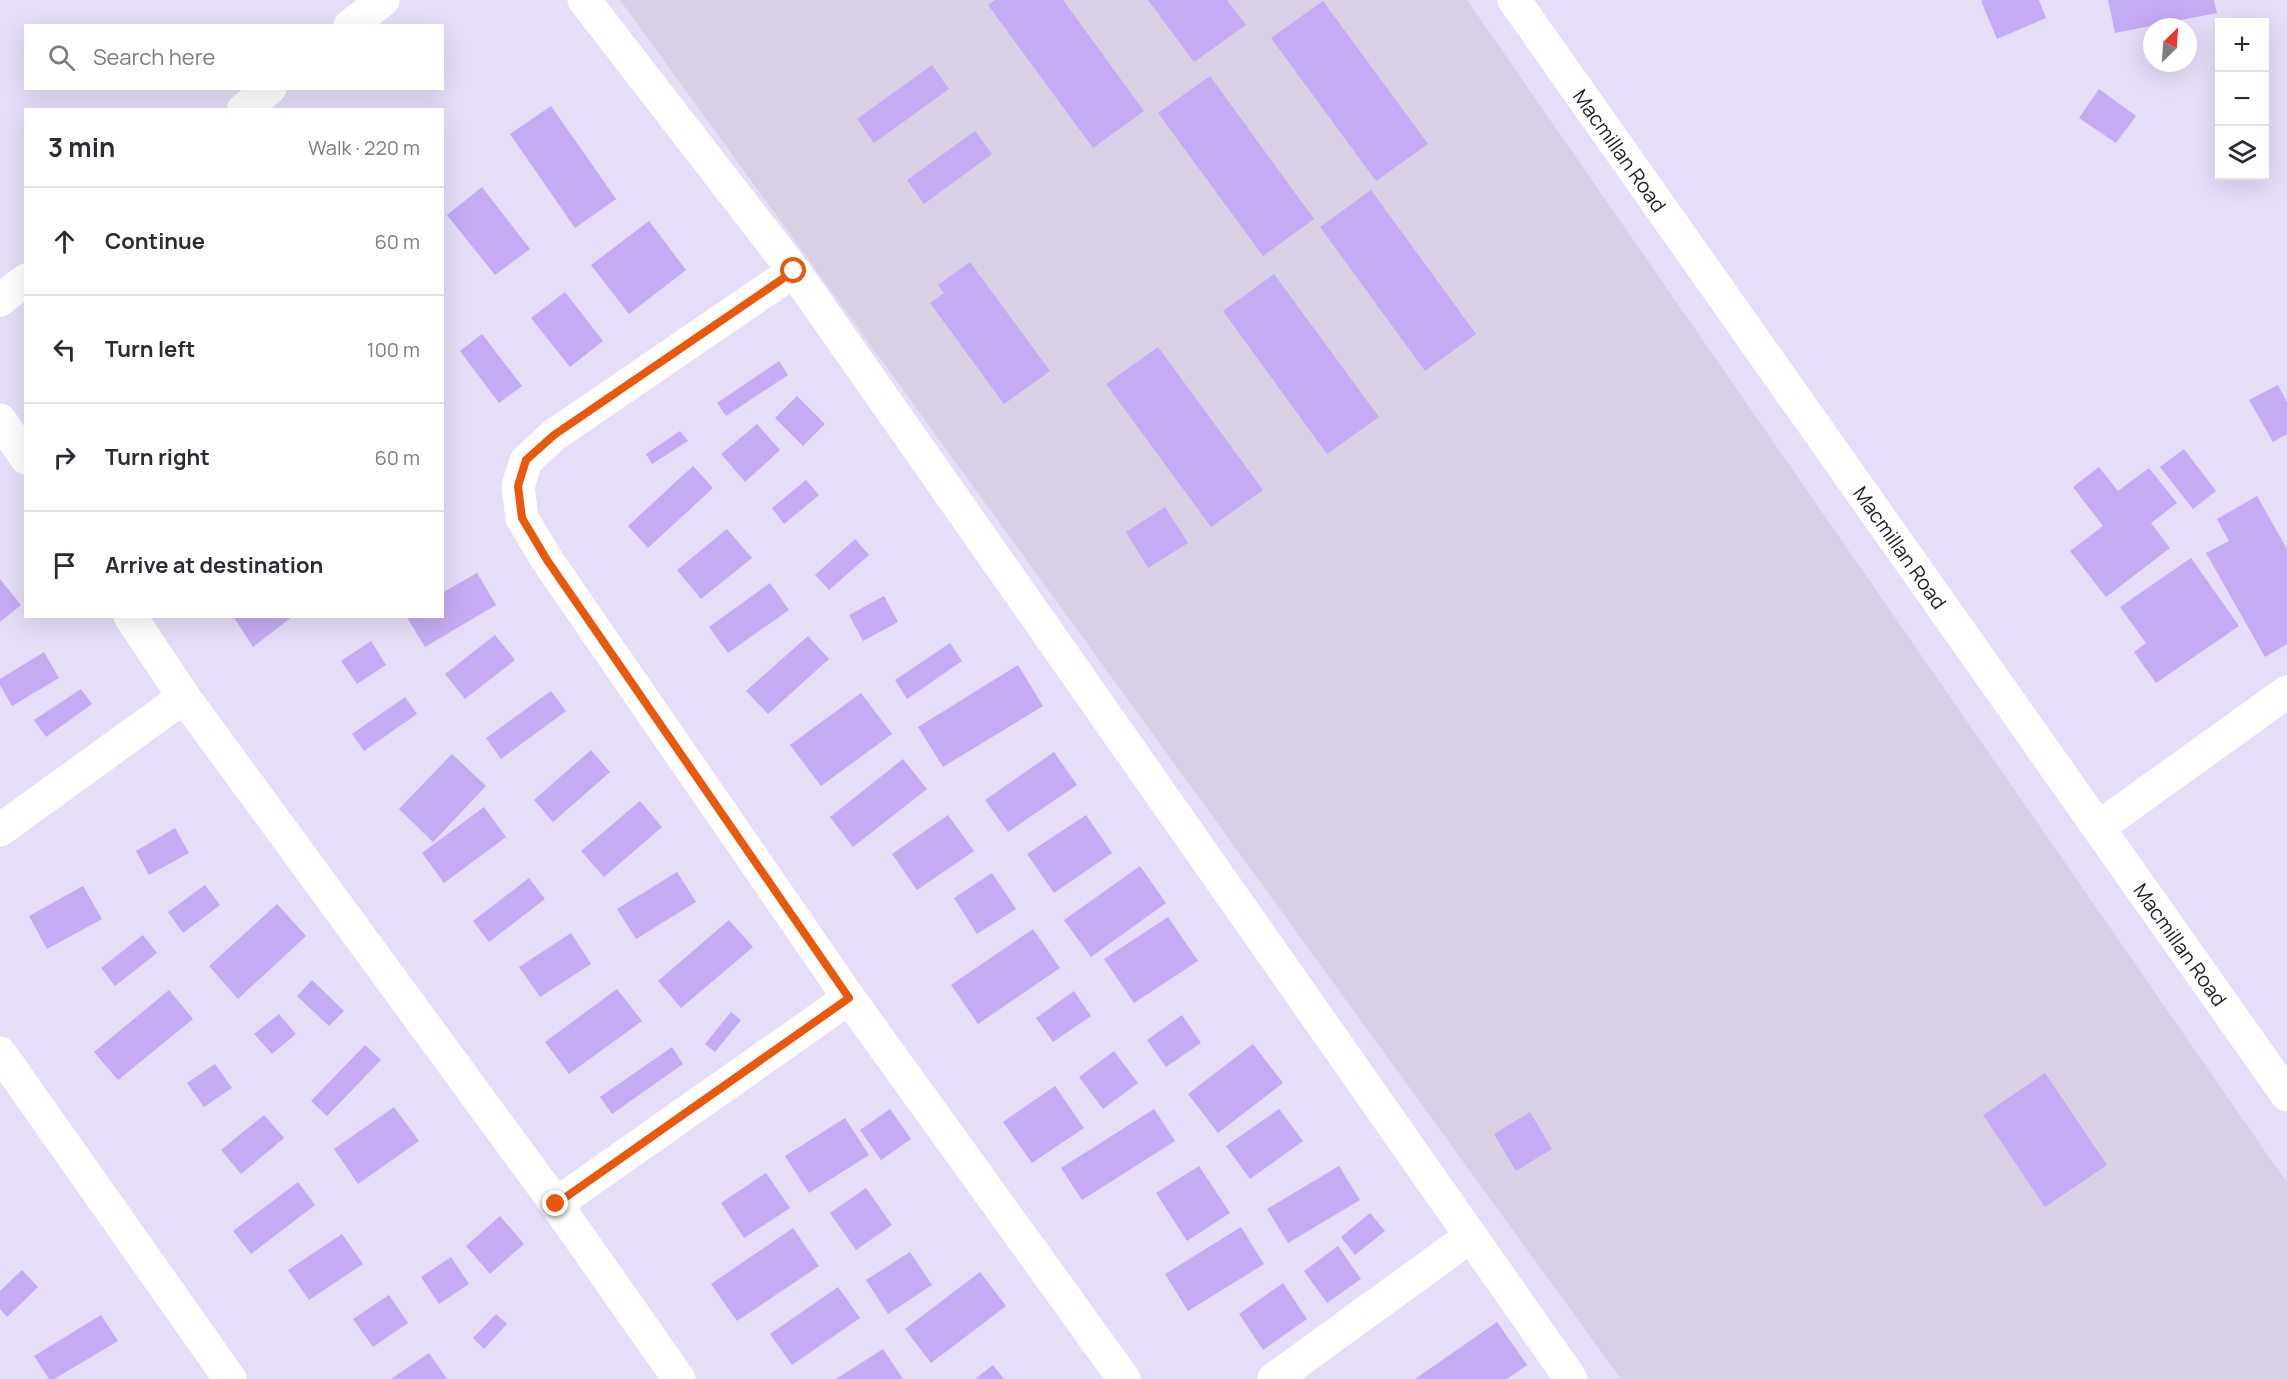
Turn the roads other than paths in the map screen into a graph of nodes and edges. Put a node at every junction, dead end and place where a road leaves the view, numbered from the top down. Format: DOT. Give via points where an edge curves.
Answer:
graph roads {
  1 [pos="383,0"];
  2 [pos="584,0"];
  3 [pos="1515,0"];
  4 [pos="353,24"];
  5 [pos="268,90"];
  6 [pos="245,108"];
  7 [pos="794,271"];
  8 [pos="24,282"];
  9 [pos="0,300"];
  10 [pos="0,420"];
  11 [pos="24,455"];
  12 [pos="131,618"];
  13 [pos="2287,692"];
  14 [pos="184,698"];
  15 [pos="2099,827"];
  16 [pos="0,830"];
  17 [pos="849,998"];
  18 [pos="0,1053"];
  19 [pos="2287,1095"];
  20 [pos="556,1204"];
  21 [pos="1471,1236"];
  22 [pos="230,1379"];
  23 [pos="679,1379"];
  24 [pos="1124,1379"];
  25 [pos="1274,1379"];
  26 [pos="1571,1379"];
  1 -- 4 [label="street"];
  2 -- 7 [label="street"];
  3 -- 15 [label="street, Macmillan Road"];
  5 -- 6 [label="street"];
  7 -- 17 [label="street" via="554,435 526,460 518,486 522,518 547,560"];
  7 -- 21 [label="street"];
  8 -- 9 [label="street"];
  10 -- 11 [label="street"];
  12 -- 14 [label="street"];
  13 -- 15 [label="street"];
  14 -- 16 [label="street"];
  14 -- 20 [label="street"];
  15 -- 19 [label="street, Macmillan Road"];
  17 -- 20 [label="street"];
  17 -- 24 [label="street"];
  18 -- 22 [label="street"];
  20 -- 23 [label="street"];
  21 -- 25 [label="street"];
  21 -- 26 [label="street"];
}
